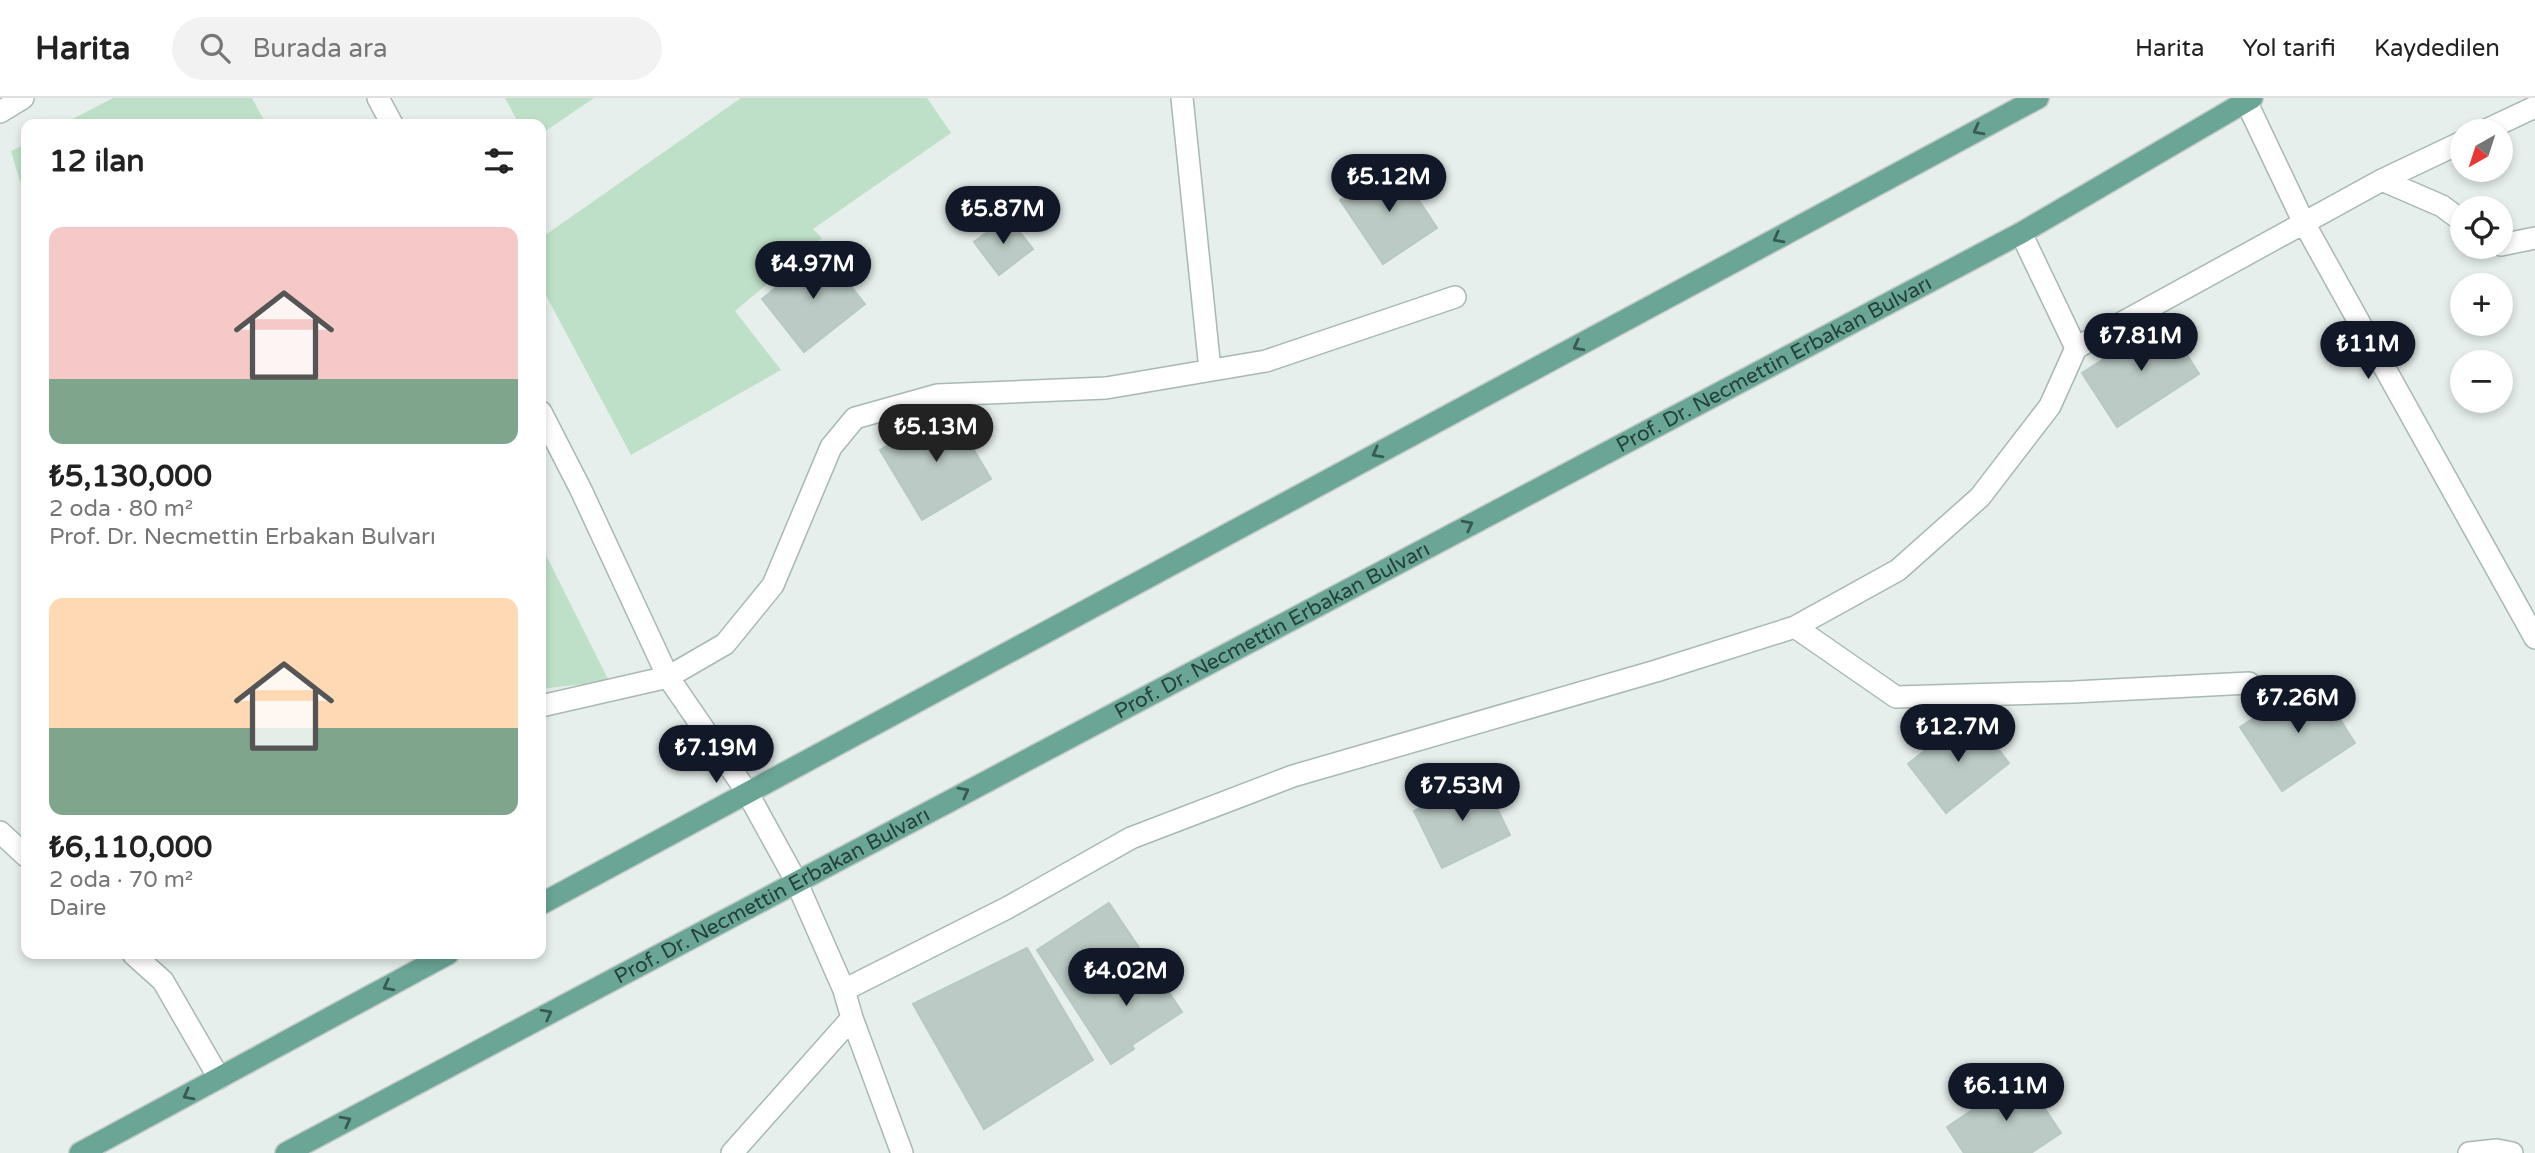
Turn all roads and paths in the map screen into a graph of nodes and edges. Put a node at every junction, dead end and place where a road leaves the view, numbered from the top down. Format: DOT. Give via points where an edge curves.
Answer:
graph roads {
  1 [pos="23,98"];
  2 [pos="378,98"];
  3 [pos="1182,98"];
  4 [pos="2038,98"];
  5 [pos="2249,100"];
  6 [pos="2535,107"];
  7 [pos="0,112"];
  8 [pos="389,119"];
  9 [pos="2510,119"];
  10 [pos="2450,148"];
  11 [pos="2382,180"];
  12 [pos="2450,212"];
  13 [pos="2304,223"];
  14 [pos="2021,233"];
  15 [pos="2535,238"];
  16 [pos="2513,243"];
  17 [pos="1455,297"];
  18 [pos="2076,348"];
  19 [pos="1210,370"];
  20 [pos="546,422"];
  21 [pos="1795,627"];
  22 [pos="2535,638"];
  23 [pos="668,677"];
  24 [pos="2249,683"];
  25 [pos="546,705"];
  26 [pos="747,792"];
  27 [pos="0,832"];
  28 [pos="21,851"];
  29 [pos="796,881"];
  30 [pos="546,901"];
  31 [pos="139,959"];
  32 [pos="440,959"];
  33 [pos="844,990"];
  34 [pos="852,1018"];
  35 [pos="219,1078"];
  36 [pos="80,1153"];
  37 [pos="286,1153"];
  38 [pos="732,1153"];
  39 [pos="902,1153"];
  40 [pos="2469,1153"];
  41 [pos="2512,1153"];
  1 -- 7 [label="street"];
  2 -- 8 [label="street"];
  3 -- 19 [label="street"];
  4 -- 26 [label="main road, one-way"];
  5 -- 13 [label="street"];
  5 -- 14 [label="main road, Prof. Dr. Necmettin Erbakan Bulvarı"];
  6 -- 9 [label="street"];
  10 -- 11 [label="street"];
  11 -- 12 [label="street"];
  11 -- 13 [label="street"];
  13 -- 18 [label="street"];
  13 -- 22 [label="street"];
  14 -- 18 [label="street"];
  29 -- 14 [label="main road, Prof. Dr. Necmettin Erbakan Bulvarı, one-way"];
  15 -- 16 [label="street"];
  17 -- 19 [label="street" via="1266,361"];
  18 -- 21 [label="street" via="2050,406 1980,497 1898,570"];
  19 -- 23 [label="street" via="1106,388 937,395 855,418 831,447 773,585 725,644"];
  20 -- 23 [label="street"];
  21 -- 24 [label="street" via="1896,697"];
  21 -- 33 [label="street" via="1256,790 1131,838 1007,908"];
  23 -- 25 [label="street"];
  23 -- 26 [label="street"];
  26 -- 29 [label="street"];
  26 -- 30 [label="main road"];
  27 -- 28 [label="street"];
  29 -- 33 [label="street"];
  37 -- 29 [label="main road, Prof. Dr. Necmettin Erbakan Bulvarı, one-way"];
  31 -- 35 [label="street" via="163,981"];
  32 -- 35 [label="main road, one-way"];
  33 -- 34 [label="street"];
  34 -- 38 [label="street"];
  34 -- 39 [label="street"];
  35 -- 36 [label="main road, one-way"];
  40 -- 41 [label="street"];
}
